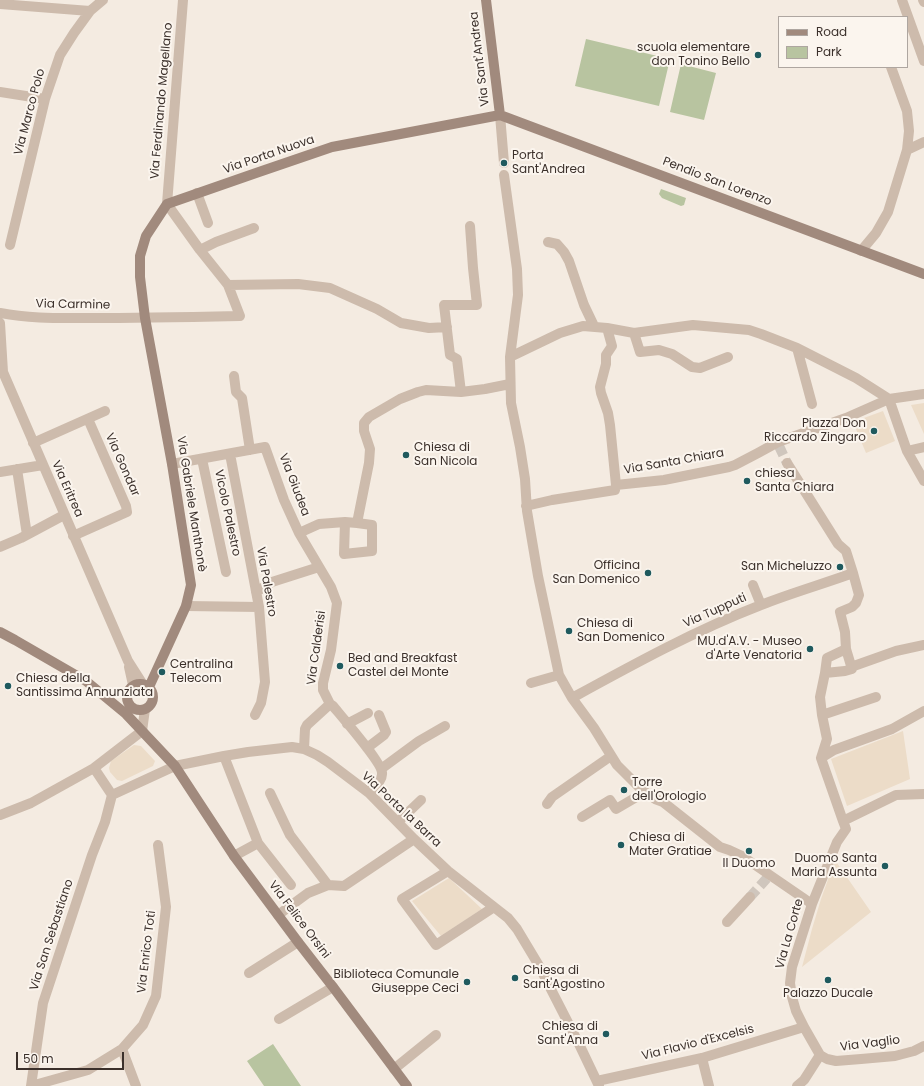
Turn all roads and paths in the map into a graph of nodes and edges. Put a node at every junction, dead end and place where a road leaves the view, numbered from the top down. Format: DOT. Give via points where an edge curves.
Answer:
graph roads {
  1 [pos="102,0"];
  2 [pos="183,0"];
  3 [pos="486,0"];
  4 [pos="902,0"];
  5 [pos="21,3"];
  6 [pos="0,4"];
  7 [pos="90,11"];
  8 [pos="907,16"];
  9 [pos="908,21"];
  10 [pos="924,61"];
  11 [pos="891,68"];
  12 [pos="0,92"];
  13 [pos="45,99"];
  14 [pos="500,114"];
  15 [pos="924,142"];
  16 [pos="907,150"];
  17 [pos="504,163"];
  18 [pos="504,175"];
  19 [pos="197,193"];
  20 [pos="167,204"];
  21 [pos="208,223"];
  22 [pos="470,226"];
  23 [pos="254,228"];
  24 [pos="548,242"];
  25 [pos="10,244"];
  26 [pos="200,250"];
  27 [pos="861,251"];
  28 [pos="924,274"];
  29 [pos="228,285"];
  30 [pos="0,313"];
  31 [pos="145,318"];
  32 [pos="0,323"];
  33 [pos="594,326"];
  34 [pos="446,327"];
  35 [pos="607,328"];
  36 [pos="634,333"];
  37 [pos="797,348"];
  38 [pos="510,357"];
  39 [pos="728,357"];
  40 [pos="1,373"];
  41 [pos="234,376"];
  42 [pos="510,384"];
  43 [pos="461,392"];
  44 [pos="924,394"];
  45 [pos="889,399"];
  46 [pos="812,404"];
  47 [pos="105,411"];
  48 [pos="88,419"];
  49 [pos="33,443"];
  50 [pos="924,447"];
  51 [pos="250,450"];
  52 [pos="907,451"];
  53 [pos="230,454"];
  54 [pos="202,459"];
  55 [pos="787,463"];
  56 [pos="172,464"];
  57 [pos="42,465"];
  58 [pos="18,469"];
  59 [pos="0,472"];
  60 [pos="924,481"];
  61 [pos="616,485"];
  62 [pos="526,506"];
  63 [pos="64,515"];
  64 [pos="346,522"];
  65 [pos="357,523"];
  66 [pos="299,533"];
  67 [pos="27,535"];
  68 [pos="73,536"];
  69 [pos="0,547"];
  70 [pos="319,567"];
  71 [pos="226,572"];
  72 [pos="853,573"];
  73 [pos="753,585"];
  74 [pos="256,592"];
  75 [pos="761,605"];
  76 [pos="186,606"];
  77 [pos="259,608"];
  78 [pos="0,632"];
  79 [pos="924,645"];
  80 [pos="846,650"];
  81 [pos="851,667"];
  82 [pos="826,673"];
  83 [pos="558,676"];
  84 [pos="531,683"];
  85 [pos="141,685"];
  86 [pos="876,697"];
  87 [pos="572,698"];
  88 [pos="330,704"];
  89 [pos="145,709"];
  90 [pos="129,711"];
  91 [pos="924,711"];
  92 [pos="368,713"];
  93 [pos="255,715"];
  94 [pos="379,715"];
  95 [pos="822,715"];
  96 [pos="347,724"];
  97 [pos="445,726"];
  98 [pos="142,731"];
  99 [pos="367,748"];
  100 [pos="304,749"];
  101 [pos="224,756"];
  102 [pos="611,756"];
  103 [pos="821,758"];
  104 [pos="175,766"];
  105 [pos="94,768"];
  106 [pos="381,769"];
  107 [pos="645,792"];
  108 [pos="270,793"];
  109 [pos="368,793"];
  110 [pos="924,794"];
  111 [pos="112,795"];
  112 [pos="421,800"];
  113 [pos="547,804"];
  114 [pos="0,815"];
  115 [pos="582,817"];
  116 [pos="843,821"];
  117 [pos="398,822"];
  118 [pos="414,839"];
  119 [pos="258,843"];
  120 [pos="158,845"];
  121 [pos="234,856"];
  122 [pos="448,871"];
  123 [pos="291,885"];
  124 [pos="328,885"];
  125 [pos="750,897"];
  126 [pos="812,904"];
  127 [pos="494,907"];
  128 [pos="278,915"];
  129 [pos="727,922"];
  130 [pos="298,942"];
  131 [pos="249,973"];
  132 [pos="333,986"];
  133 [pos="279,1019"];
  134 [pos="804,1027"];
  135 [pos="436,1035"];
  136 [pos="924,1046"];
  137 [pos="122,1049"];
  138 [pos="820,1055"];
  139 [pos="702,1058"];
  140 [pos="394,1069"];
  141 [pos="598,1083"];
  142 [pos="31,1086"];
  143 [pos="136,1086"];
  144 [pos="407,1086"];
  145 [pos="710,1086"];
  146 [pos="797,1086"];
  1 -- 7 [label="street, Via Marco Polo"];
  2 -- 20 [label="street, Via Ferdinando Magellano"];
  3 -- 14 [label="street, Via Sant'Andrea"];
  4 -- 8 [label="street"];
  5 -- 6 [label="street"];
  5 -- 7 [label="street"];
  7 -- 13 [label="street, Via Marco Polo" via="60,56"];
  9 -- 10 [label="street"];
  11 -- 16 [label="street" via="907,111"];
  12 -- 13 [label="street"];
  13 -- 25 [label="street, Via Marco Polo"];
  14 -- 17 [label="street"];
  14 -- 19 [label="street, Via Porta Nuova" via="332,147"];
  14 -- 27 [label="street, Pendio San Lorenzo"];
  15 -- 16 [label="street"];
  16 -- 27 [label="street" via="888,212 876,233"];
  18 -- 38 [label="street" via="517,269 518,295"];
  19 -- 20 [label="street, Via Porta Nuova"];
  19 -- 21 [label="street"];
  20 -- 26 [label="street"];
  20 -- 31 [label="street" via="146,236 140,256"];
  22 -- 34 [label="street" via="477,305 444,305"];
  23 -- 26 [label="street"];
  24 -- 33 [label="street" via="557,244 569,261"];
  26 -- 29 [label="street"];
  27 -- 28 [label="street, Pendio San Lorenzo"];
  29 -- 31 [label="street, Via Carmine" via="240,316"];
  29 -- 34 [label="street" via="298,284 330,288 401,322 430,328"];
  30 -- 31 [label="street, Via Carmine" via="45,318"];
  31 -- 56 [label="street, Via Gabriele Manthonè"];
  32 -- 40 [label="street, Via Eritrea"];
  33 -- 35 [label="street"];
  33 -- 38 [label="street" via="583,326 560,333"];
  34 -- 43 [label="street" via="450,355 457,359"];
  35 -- 36 [label="street"];
  35 -- 61 [label="street" via="612,346 606,355 600,387 610,425"];
  36 -- 37 [label="street" via="694,325 748,330"];
  36 -- 39 [label="street" via="640,352 659,350 672,354 692,367 700,368"];
  37 -- 45 [label="street" via="856,378"];
  37 -- 46 [label="street"];
  38 -- 42 [label="street"];
  40 -- 49 [label="street, Via Eritrea"];
  41 -- 51 [label="street" via="236,392 242,398"];
  42 -- 43 [label="street"];
  42 -- 62 [label="street" via="525,479"];
  43 -- 65 [label="street" via="418,392 400,399 369,417 364,423 370,449"];
  44 -- 45 [label="street, Via Santa Chiara"];
  45 -- 52 [label="street"];
  45 -- 61 [label="street, Via Santa Chiara" via="778,444 729,467 664,480"];
  47 -- 48 [label="street"];
  48 -- 49 [label="street"];
  48 -- 68 [label="street, Via Gondar" via="127,512"];
  49 -- 57 [label="street, Via Eritrea"];
  50 -- 52 [label="street"];
  51 -- 53 [label="street"];
  51 -- 66 [label="street, Via Giudea" via="265,447"];
  52 -- 60 [label="street"];
  53 -- 54 [label="street"];
  53 -- 74 [label="street, Via Palestro"];
  54 -- 56 [label="street"];
  54 -- 71 [label="street, Vicolo Palestro"];
  55 -- 72 [label="street" via="838,544 846,551"];
  56 -- 76 [label="street, Via Gabriele Manthonè" via="191,585"];
  57 -- 58 [label="street"];
  57 -- 63 [label="street, Via Eritrea"];
  58 -- 59 [label="street"];
  58 -- 67 [label="street"];
  61 -- 62 [label="street, Via Santa Chiara" via="614,490"];
  62 -- 83 [label="street"];
  63 -- 67 [label="street"];
  63 -- 68 [label="street, Via Eritrea"];
  64 -- 65 [label="street"];
  64 -- 65 [label="street" via="344,554 372,551 372,525"];
  64 -- 66 [label="street" via="319,524"];
  66 -- 70 [label="street, Via Calderisi"];
  67 -- 69 [label="street"];
  68 -- 85 [label="street, Via Eritrea"];
  70 -- 74 [label="street" via="272,582"];
  70 -- 88 [label="street, Via Calderisi" via="332,587 337,603 331,650 323,683 323,690"];
  72 -- 75 [label="street, Via Tupputi"];
  72 -- 80 [label="street" via="859,595 852,607 840,612"];
  73 -- 75 [label="street"];
  74 -- 77 [label="street, Via Palestro"];
  75 -- 87 [label="street, Via Tupputi" via="636,662"];
  76 -- 77 [label="street"];
  76 -- 85 [label="street, Via Gabriele Manthonè"];
  77 -- 93 [label="street, Via Palestro" via="265,682 261,703"];
  78 -- 90 [label="street, Via Felice Orsini" via="86,681"];
  79 -- 81 [label="street" via="896,651"];
  80 -- 81 [label="street"];
  80 -- 82 [label="street" via="828,658"];
  81 -- 82 [label="street" via="852,669 845,671"];
  82 -- 95 [label="street" via="820,697"];
  83 -- 84 [label="street"];
  83 -- 87 [label="street"];
  85 -- 89 [label="street" via="152,691 153,696 150,705"];
  85 -- 90 [label="street" via="129,688 126,695"];
  86 -- 95 [label="street"];
  87 -- 102 [label="street"];
  88 -- 96 [label="street, Via Calderisi"];
  88 -- 100 [label="street" via="304,729"];
  89 -- 90 [label="street"];
  89 -- 98 [label="street"];
  90 -- 98 [label="street, Via Felice Orsini"];
  91 -- 103 [label="street" via="892,729 834,750"];
  92 -- 96 [label="street"];
  94 -- 99 [label="street" via="386,732"];
  95 -- 103 [label="street" via="827,739"];
  96 -- 99 [label="street, Via Calderisi"];
  97 -- 106 [label="street" via="419,741"];
  98 -- 104 [label="street, Via Felice Orsini"];
  98 -- 105 [label="street"];
  99 -- 106 [label="street, Via Calderisi"];
  100 -- 101 [label="street, Via Porta la Barra" via="292,747"];
  100 -- 109 [label="street, Via Porta la Barra" via="328,762"];
  101 -- 104 [label="street, Via Porta la Barra"];
  101 -- 119 [label="street"];
  102 -- 107 [label="street"];
  102 -- 113 [label="street" via="552,797"];
  103 -- 116 [label="street"];
  104 -- 111 [label="street, Via Porta la Barra"];
  104 -- 121 [label="street, Via Felice Orsini"];
  105 -- 111 [label="street"];
  105 -- 114 [label="street" via="31,803"];
  106 -- 109 [label="street" via="382,778"];
  107 -- 115 [label="street" via="616,809 610,800"];
  107 -- 126 [label="street" via="663,802 720,847 742,856"];
  108 -- 124 [label="street" via="290,835"];
  109 -- 117 [label="street, Via Porta la Barra"];
  110 -- 116 [label="street" via="896,795"];
  111 -- 142 [label="street, Via San Sebastiano" via="43,1004"];
  112 -- 117 [label="street"];
  116 -- 126 [label="street, Via La Corte" via="846,830 837,842"];
  117 -- 118 [label="street, Via Porta la Barra"];
  118 -- 122 [label="street, Via Porta la Barra"];
  118 -- 124 [label="street" via="344,886"];
  119 -- 121 [label="street"];
  119 -- 123 [label="street"];
  120 -- 137 [label="street, Via Enrico Toti" via="166,907 156,996 143,1025"];
  121 -- 128 [label="street, Via Felice Orsini"];
  122 -- 127 [label="street, Via Porta la Barra"];
  122 -- 127 [label="street" via="402,899 436,945"];
  124 -- 128 [label="street" via="308,892"];
  125 -- 129 [label="street"];
  126 -- 134 [label="street, Via La Corte" via="792,967 790,983 796,1011"];
  127 -- 141 [label="street" via="517,929 538,964"];
  128 -- 130 [label="street, Via Felice Orsini"];
  130 -- 131 [label="street"];
  130 -- 132 [label="street, Via Felice Orsini"];
  132 -- 133 [label="street"];
  132 -- 140 [label="street, Via Felice Orsini"];
  134 -- 138 [label="street, Via La Corte"];
  134 -- 139 [label="street, Via Flavio d'Excelsis"];
  135 -- 140 [label="street"];
  136 -- 138 [label="street, Via Vaglio" via="895,1056 861,1059 836,1061"];
  137 -- 142 [label="street, Via Enrico Toti" via="88,1070"];
  137 -- 143 [label="street"];
  138 -- 146 [label="street" via="804,1080"];
  139 -- 141 [label="street, Via Flavio d'Excelsis"];
  139 -- 145 [label="street"];
  140 -- 144 [label="street, Via Felice Orsini"];
}
